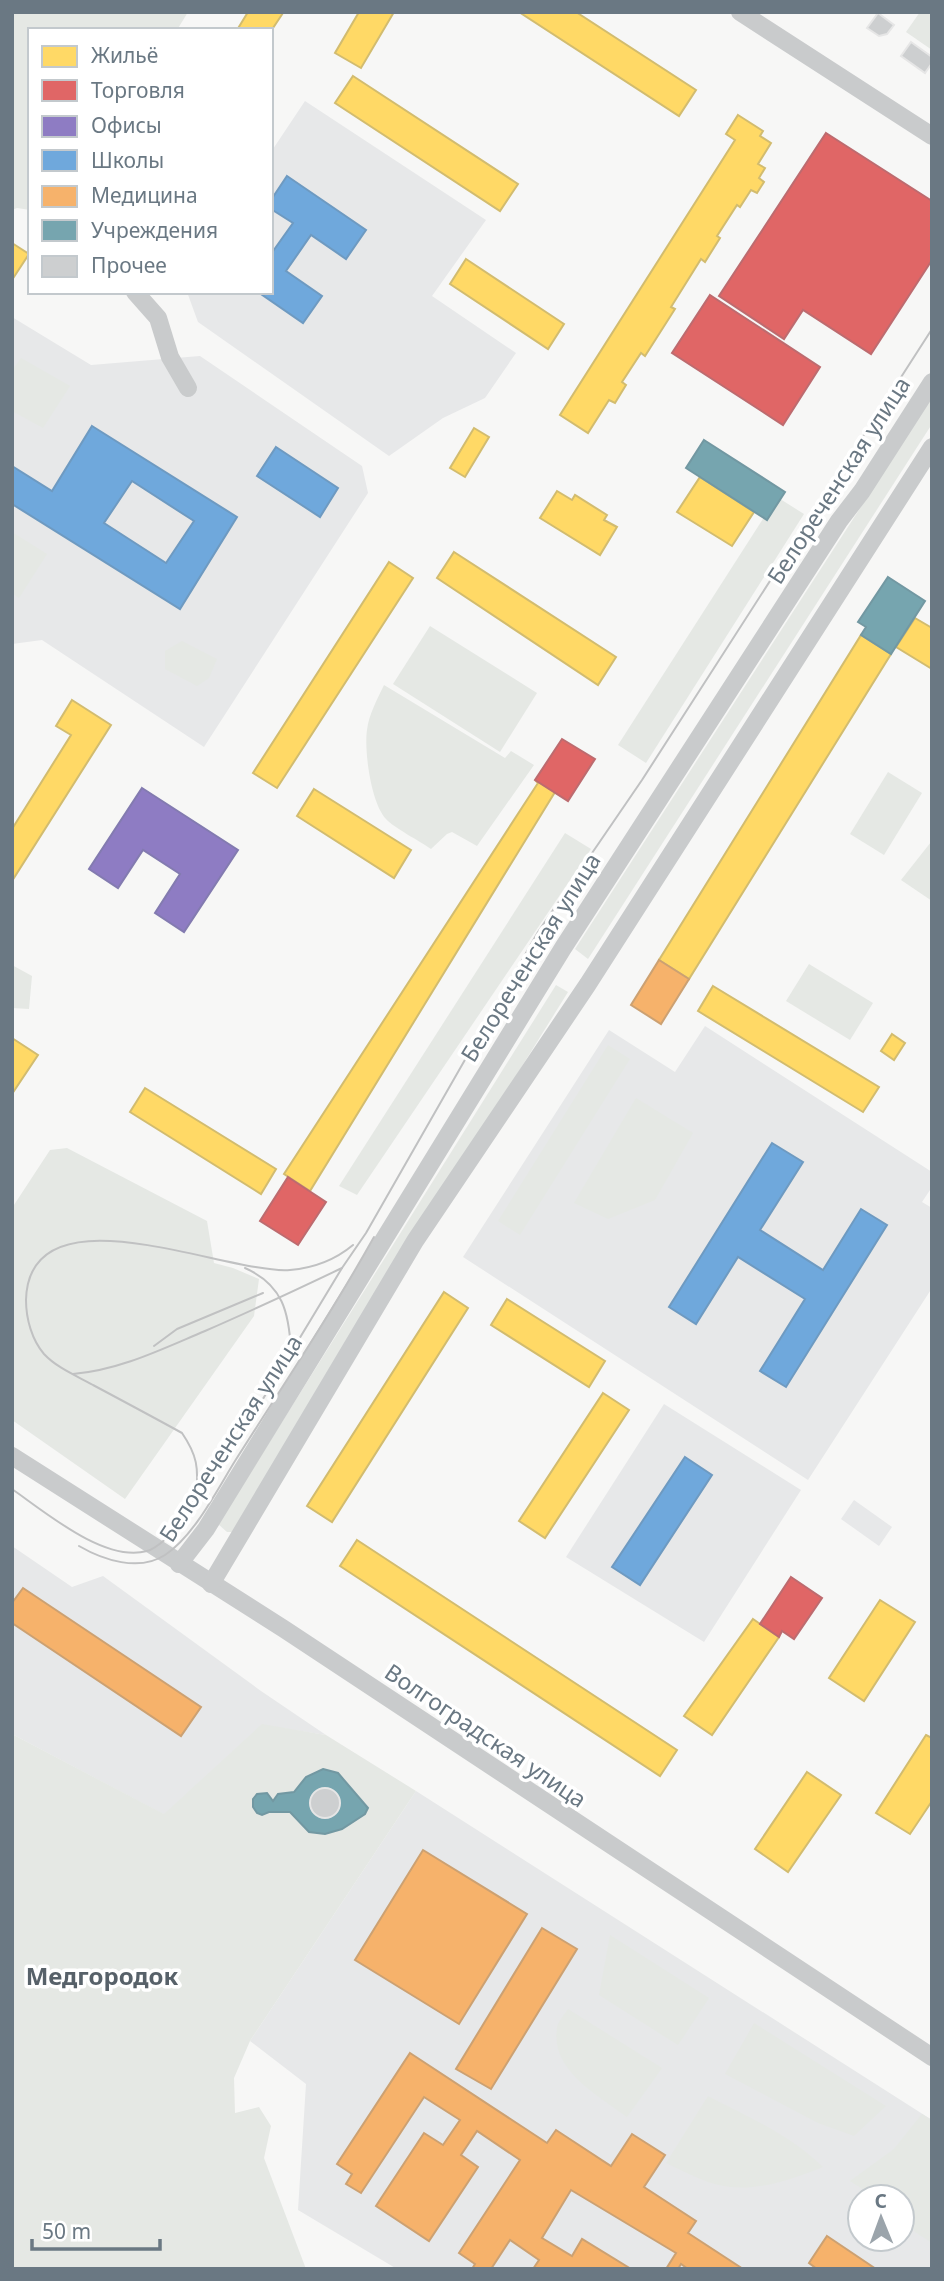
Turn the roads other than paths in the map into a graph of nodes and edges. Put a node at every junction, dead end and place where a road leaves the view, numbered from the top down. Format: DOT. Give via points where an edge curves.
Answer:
graph roads {
  1 [pos="740,12"];
  2 [pos="932,136"];
  3 [pos="137,294"];
  4 [pos="932,382"];
  5 [pos="188,388"];
  6 [pos="932,447"];
  7 [pos="12,1456"];
  8 [pos="179,1564"];
  9 [pos="211,1584"];
  10 [pos="932,2057"];
  1 -- 2 [label="street"];
  3 -- 5 [label="street" via="158,318 170,357"];
  4 -- 8 [label="street, Белореченская улица" via="569,938 206,1529"];
  6 -- 9 [label="street" via="581,994 415,1241"];
  7 -- 8 [label="street, Волгоградская улица"];
  8 -- 9 [label="street, Волгоградская улица"];
  9 -- 10 [label="street, Волгоградская улица"];
}
